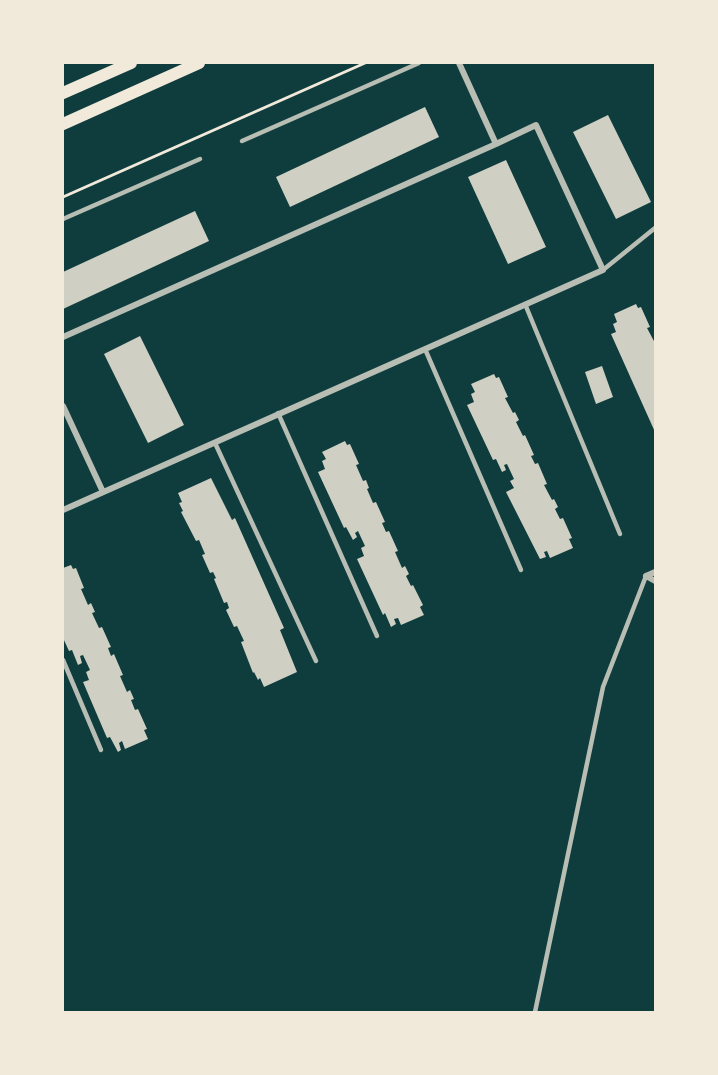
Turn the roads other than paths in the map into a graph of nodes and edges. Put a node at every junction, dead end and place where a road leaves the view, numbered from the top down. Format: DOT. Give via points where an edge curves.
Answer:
graph roads {
  1 [pos="130,63"];
  2 [pos="199,63"];
  3 [pos="419,63"];
  4 [pos="459,63"];
  5 [pos="63,93"];
  6 [pos="63,124"];
  7 [pos="242,141"];
  8 [pos="496,144"];
  9 [pos="200,159"];
  10 [pos="63,219"];
  11 [pos="655,228"];
  12 [pos="603,270"];
  13 [pos="525,304"];
  14 [pos="63,336"];
  15 [pos="425,348"];
  16 [pos="63,406"];
  17 [pos="278,413"];
  18 [pos="215,443"];
  19 [pos="103,492"];
  20 [pos="63,510"];
  21 [pos="620,534"];
  22 [pos="521,570"];
  23 [pos="655,573"];
  24 [pos="646,576"];
  25 [pos="655,581"];
  26 [pos="377,636"];
  27 [pos="63,660"];
  28 [pos="316,661"];
  29 [pos="101,750"];
  30 [pos="535,1012"];
  1 -- 5 [label="main road"];
  2 -- 6 [label="main road"];
  3 -- 7 [label="lane"];
  4 -- 8 [label="street"];
  8 -- 12 [label="street" via="536,125"];
  8 -- 14 [label="street"];
  9 -- 10 [label="lane"];
  11 -- 12 [label="lane"];
  12 -- 13 [label="street"];
  13 -- 15 [label="street"];
  13 -- 21 [label="lane"];
  15 -- 17 [label="street"];
  15 -- 22 [label="lane"];
  16 -- 19 [label="street"];
  17 -- 18 [label="street"];
  17 -- 26 [label="lane"];
  18 -- 19 [label="street"];
  18 -- 28 [label="lane"];
  19 -- 20 [label="street"];
  23 -- 24 [label="street"];
  24 -- 25 [label="street"];
  24 -- 30 [label="lane" via="603,687"];
  27 -- 29 [label="lane"];
}
